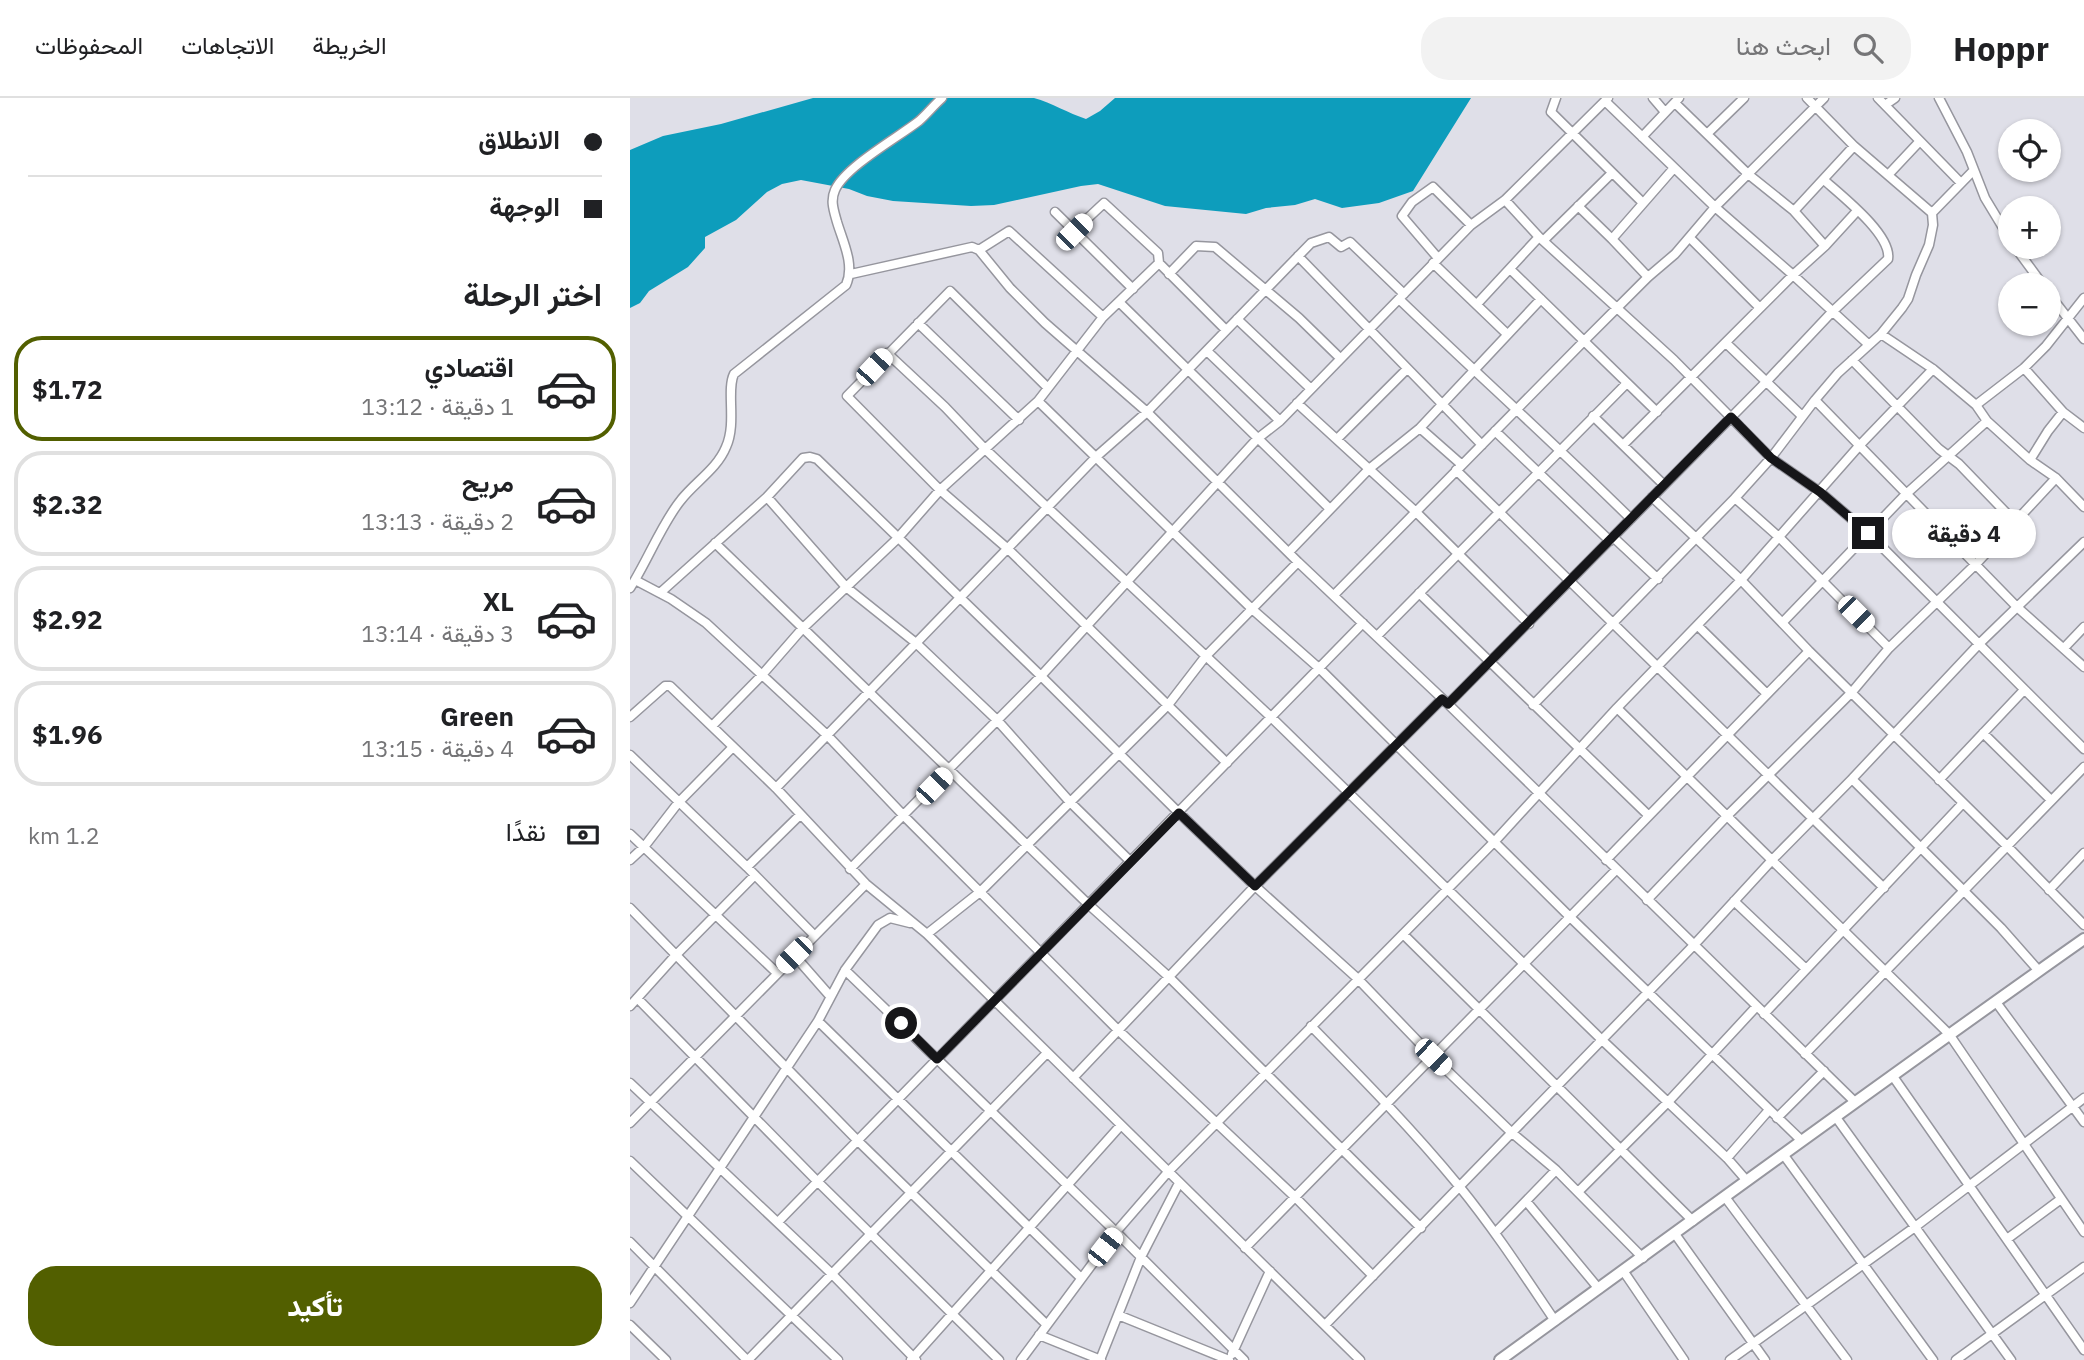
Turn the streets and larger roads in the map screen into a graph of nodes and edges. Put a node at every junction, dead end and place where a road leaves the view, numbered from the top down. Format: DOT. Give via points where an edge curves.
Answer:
graph roads {
  1 [pos="942,98"];
  2 [pos="1556,98"];
  3 [pos="1653,98"];
  4 [pos="1744,98"];
  5 [pos="1807,98"];
  6 [pos="1824,98"];
  7 [pos="1895,98"];
  8 [pos="1939,98"];
  9 [pos="1606,100"];
  10 [pos="1677,100"];
  11 [pos="1882,101"];
  12 [pos="1815,106"];
  13 [pos="1665,112"];
  14 [pos="1572,133"];
  15 [pos="1708,133"];
  16 [pos="1642,137"];
  17 [pos="1919,142"];
  18 [pos="1854,146"];
  19 [pos="1674,168"];
  20 [pos="1973,171"];
  21 [pos="1612,173"];
  22 [pos="1748,174"];
  23 [pos="1888,175"];
  24 [pos="1824,180"];
  25 [pos="1961,183"];
  26 [pos="1505,200"];
  27 [pos="1643,203"];
  28 [pos="1578,206"];
  29 [pos="1715,207"];
  30 [pos="1794,211"];
  31 [pos="1857,211"];
  32 [pos="1055,212"];
  33 [pos="1932,213"];
  34 [pos="1998,222"];
  35 [pos="1471,225"];
  36 [pos="1074,232"];
  37 [pos="1541,238"];
  38 [pos="1612,239"];
  39 [pos="1690,239"];
  40 [pos="1825,246"];
  41 [pos="979,250"];
  42 [pos="1298,256"];
  43 [pos="1436,261"];
  44 [pos="1159,263"];
  45 [pos="1510,269"];
  46 [pos="851,274"];
  47 [pos="1169,274"];
  48 [pos="1793,275"];
  49 [pos="1648,277"];
  50 [pos="1133,289"];
  51 [pos="1265,289"];
  52 [pos="1402,297"];
  53 [pos="2084,298"];
  54 [pos="1541,299"];
  55 [pos="1119,302"];
  56 [pos="1477,304"];
  57 [pos="1618,307"];
  58 [pos="1760,309"];
  59 [pos="2061,310"];
  60 [pos="1831,313"];
  61 [pos="1103,317"];
  62 [pos="1237,318"];
  63 [pos="2068,320"];
  64 [pos="918,323"];
  65 [pos="1370,329"];
  66 [pos="1226,330"];
  67 [pos="1507,334"];
  68 [pos="1881,334"];
  69 [pos="2084,339"];
  70 [pos="1585,340"];
  71 [pos="1726,343"];
  72 [pos="1868,344"];
  73 [pos="1206,351"];
  74 [pos="1077,352"];
  75 [pos="887,353"];
  76 [pos="1340,358"];
  77 [pos="1852,360"];
  78 [pos="2024,368"];
  79 [pos="1407,369"];
  80 [pos="1933,369"];
  81 [pos="1188,370"];
  82 [pos="1474,370"];
  83 [pos="1692,378"];
  84 [pos="1766,382"];
  85 [pos="1627,383"];
  86 [pos="1048,388"];
  87 [pos="1310,388"];
  88 [pos="1815,400"];
  89 [pos="1038,401"];
  90 [pos="1297,403"];
  91 [pos="1441,405"];
  92 [pos="1976,405"];
  93 [pos="1898,406"];
  94 [pos="1516,409"];
  95 [pos="1147,412"];
  96 [pos="1657,412"];
  97 [pos="2063,412"];
  98 [pos="1592,416"];
  99 [pos="1802,416"];
  100 [pos="1731,417"];
  101 [pos="1019,420"];
  102 [pos="1280,421"];
  103 [pos="1987,421"];
  104 [pos="2083,426"];
  105 [pos="1419,428"];
  106 [pos="1495,431"];
  107 [pos="1257,439"];
  108 [pos="1337,439"];
  109 [pos="1482,445"];
  110 [pos="1623,445"];
  111 [pos="1859,446"];
  112 [pos="985,449"];
  113 [pos="1561,449"];
  114 [pos="1948,455"];
  115 [pos="1097,456"];
  116 [pos="1771,458"];
  117 [pos="2030,460"];
  118 [pos="1459,468"];
  119 [pos="1369,469"];
  120 [pos="1538,472"];
  121 [pos="2056,478"];
  122 [pos="1218,484"];
  123 [pos="1663,484"];
  124 [pos="940,490"];
  125 [pos="1820,492"];
  126 [pos="1905,495"];
  127 [pos="767,497"];
  128 [pos="1652,497"];
  129 [pos="1735,498"];
  130 [pos="1049,507"];
  131 [pos="2084,507"];
  132 [pos="1330,509"];
  133 [pos="1416,512"];
  134 [pos="1499,513"];
  135 [pos="1631,519"];
  136 [pos="2015,522"];
  137 [pos="1172,533"];
  138 [pos="1868,533"];
  139 [pos="1697,538"];
  140 [pos="1780,538"];
  141 [pos="897,539"];
  142 [pos="1612,539"];
  143 [pos="2084,541"];
  144 [pos="715,544"];
  145 [pos="1008,549"];
  146 [pos="1289,552"];
  147 [pos="1458,554"];
  148 [pos="1298,562"];
  149 [pos="1976,564"];
  150 [pos="1658,579"];
  151 [pos="635,580"];
  152 [pos="1741,580"];
  153 [pos="1128,581"];
  154 [pos="1822,581"];
  155 [pos="1570,582"];
  156 [pos="846,587"];
  157 [pos="630,588"];
  158 [pos="660,593"];
  159 [pos="1419,593"];
  160 [pos="1334,595"];
  161 [pos="961,598"];
  162 [pos="1938,602"];
  163 [pos="2017,607"];
  164 [pos="1252,609"];
  165 [pos="1783,622"];
  166 [pos="1363,623"];
  167 [pos="1529,624"];
  168 [pos="1614,624"];
  169 [pos="1698,626"];
  170 [pos="2084,626"];
  171 [pos="1086,628"];
  172 [pos="802,629"];
  173 [pos="1377,636"];
  174 [pos="916,643"];
  175 [pos="1979,644"];
  176 [pos="1889,648"];
  177 [pos="2064,648"];
  178 [pos="1809,651"];
  179 [pos="1205,657"];
  180 [pos="1490,662"];
  181 [pos="1658,667"];
  182 [pos="2084,667"];
  183 [pos="1320,669"];
  184 [pos="761,676"];
  185 [pos="1041,676"];
  186 [pos="2024,690"];
  187 [pos="869,692"];
  188 [pos="1852,692"];
  189 [pos="1766,693"];
  190 [pos="1445,701"];
  191 [pos="1168,705"];
  192 [pos="1533,705"];
  193 [pos="1617,708"];
  194 [pos="630,717"];
  195 [pos="1272,718"];
  196 [pos="997,720"];
  197 [pos="712,726"];
  198 [pos="1983,733"];
  199 [pos="827,735"];
  200 [pos="1726,735"];
  201 [pos="1894,735"];
  202 [pos="1397,744"];
  203 [pos="733,747"];
  204 [pos="1579,749"];
  205 [pos="2084,749"];
  206 [pos="1119,753"];
  207 [pos="630,755"];
  208 [pos="1227,762"];
  209 [pos="2084,767"];
  210 [pos="949,770"];
  211 [pos="1685,776"];
  212 [pos="1767,776"];
  213 [pos="1852,779"];
  214 [pos="1940,780"];
  215 [pos="776,788"];
  216 [pos="1348,793"];
  217 [pos="1538,794"];
  218 [pos="2051,800"];
  219 [pos="1070,802"];
  220 [pos="678,803"];
  221 [pos="1963,803"];
  222 [pos="1179,813"];
  223 [pos="800,815"];
  224 [pos="1648,815"];
  225 [pos="904,816"];
  226 [pos="1727,816"];
  227 [pos="1814,818"];
  228 [pos="630,834"];
  229 [pos="1495,841"];
  230 [pos="1027,845"];
  231 [pos="2007,846"];
  232 [pos="645,847"];
  233 [pos="1921,847"];
  234 [pos="2084,853"];
  235 [pos="1773,859"];
  236 [pos="630,860"];
  237 [pos="1606,860"];
  238 [pos="1130,861"];
  239 [pos="747,867"];
  240 [pos="850,869"];
  241 [pos="1616,870"];
  242 [pos="755,875"];
  243 [pos="866,884"];
  244 [pos="1255,886"];
  245 [pos="1447,888"];
  246 [pos="1884,888"];
  247 [pos="2049,890"];
  248 [pos="980,891"];
  249 [pos="1964,891"];
  250 [pos="1647,900"];
  251 [pos="1734,901"];
  252 [pos="1088,904"];
  253 [pos="630,908"];
  254 [pos="716,913"];
  255 [pos="1570,917"];
  256 [pos="914,925"];
  257 [pos="2084,925"];
  258 [pos="1844,930"];
  259 [pos="927,934"];
  260 [pos="1403,934"];
  261 [pos="814,935"];
  262 [pos="2084,939"];
  263 [pos="1693,946"];
  264 [pos="1041,953"];
  265 [pos="794,955"];
  266 [pos="675,956"];
  267 [pos="1525,962"];
  268 [pos="1806,969"];
  269 [pos="845,970"];
  270 [pos="1885,970"];
  271 [pos="2039,971"];
  272 [pos="777,972"];
  273 [pos="1168,977"];
  274 [pos="1357,978"];
  275 [pos="1648,992"];
  276 [pos="830,996"];
  277 [pos="637,998"];
  278 [pos="994,1002"];
  279 [pos="1996,1002"];
  280 [pos="630,1006"];
  281 [pos="1756,1007"];
  282 [pos="1478,1010"];
  283 [pos="1764,1014"];
  284 [pos="737,1017"];
  285 [pos="818,1021"];
  286 [pos="1311,1026"];
  287 [pos="1118,1030"];
  288 [pos="1950,1034"];
  289 [pos="1602,1040"];
  290 [pos="1047,1053"];
  291 [pos="1713,1054"];
  292 [pos="1805,1054"];
  293 [pos="1433,1057"];
  294 [pos="697,1058"];
  295 [pos="937,1059"];
  296 [pos="787,1067"];
  297 [pos="1824,1071"];
  298 [pos="1264,1073"];
  299 [pos="1892,1074"];
  300 [pos="1073,1078"];
  301 [pos="630,1083"];
  302 [pos="1557,1087"];
  303 [pos="2084,1098"];
  304 [pos="897,1100"];
  305 [pos="650,1102"];
  306 [pos="1668,1102"];
  307 [pos="1855,1102"];
  308 [pos="1387,1103"];
  309 [pos="2073,1108"];
  310 [pos="1769,1110"];
  311 [pos="991,1112"];
  312 [pos="1835,1116"];
  313 [pos="755,1118"];
  314 [pos="1777,1118"];
  315 [pos="2084,1122"];
  316 [pos="630,1123"];
  317 [pos="1215,1123"];
  318 [pos="1121,1125"];
  319 [pos="1511,1132"];
  320 [pos="1801,1140"];
  321 [pos="858,1141"];
  322 [pos="2023,1145"];
  323 [pos="1621,1149"];
  324 [pos="1341,1150"];
  325 [pos="951,1152"];
  326 [pos="1783,1154"];
  327 [pos="1727,1158"];
  328 [pos="630,1161"];
  329 [pos="721,1168"];
  330 [pos="1556,1170"];
  331 [pos="1168,1172"];
  332 [pos="1747,1181"];
  333 [pos="818,1182"];
  334 [pos="1179,1183"];
  335 [pos="1067,1185"];
  336 [pos="1970,1185"];
  337 [pos="1459,1186"];
  338 [pos="912,1192"];
  339 [pos="1578,1192"];
  340 [pos="1296,1197"];
  341 [pos="1725,1198"];
  342 [pos="2061,1199"];
  343 [pos="1526,1201"];
  344 [pos="688,1217"];
  345 [pos="1693,1221"];
  346 [pos="778,1222"];
  347 [pos="1915,1227"];
  348 [pos="1028,1228"];
  349 [pos="1421,1228"];
  350 [pos="1116,1232"];
  351 [pos="2084,1232"];
  352 [pos="1495,1233"];
  353 [pos="870,1234"];
  354 [pos="1675,1234"];
  355 [pos="2007,1239"];
  356 [pos="630,1242"];
  357 [pos="1245,1248"];
  358 [pos="1141,1257"];
  359 [pos="1643,1258"];
  360 [pos="1863,1265"];
  361 [pos="655,1266"];
  362 [pos="2084,1267"];
  363 [pos="990,1271"];
  364 [pos="1270,1271"];
  365 [pos="1624,1272"];
  366 [pos="832,1274"];
  367 [pos="1374,1276"];
  368 [pos="1081,1278"];
  369 [pos="1599,1289"];
  370 [pos="2046,1295"];
  371 [pos="630,1303"];
  372 [pos="1807,1304"];
  373 [pos="953,1315"];
  374 [pos="1118,1315"];
  375 [pos="791,1317"];
  376 [pos="1555,1321"];
  377 [pos="1046,1324"];
  378 [pos="630,1325"];
  379 [pos="1325,1325"];
  380 [pos="1992,1333"];
  381 [pos="1038,1335"];
  382 [pos="1753,1343"];
  383 [pos="1233,1349"];
  384 [pos="2084,1350"];
  385 [pos="1505,1358"];
  386 [pos="913,1359"];
  387 [pos="666,1360"];
  388 [pos="748,1360"];
  389 [pos="838,1360"];
  390 [pos="999,1360"];
  391 [pos="1021,1360"];
  392 [pos="1100,1360"];
  393 [pos="1229,1360"];
  394 [pos="1244,1360"];
  395 [pos="1360,1360"];
  396 [pos="1683,1360"];
  397 [pos="1731,1360"];
  398 [pos="1765,1360"];
  399 [pos="1847,1360"];
  400 [pos="1933,1360"];
  401 [pos="1956,1360"];
  402 [pos="2011,1360"];
  1 -- 46 [label="street" via="836,187 833,210"];
  2 -- 14 [label="street" via="1551,112"];
  3 -- 13 [label="street"];
  4 -- 15 [label="street"];
  5 -- 12 [label="street"];
  6 -- 12 [label="street"];
  7 -- 11 [label="street"];
  8 -- 20 [label="street"];
  9 -- 14 [label="street"];
  9 -- 16 [label="street"];
  10 -- 13 [label="street"];
  10 -- 15 [label="street"];
  11 -- 17 [label="street"];
  12 -- 18 [label="street"];
  12 -- 22 [label="street"];
  13 -- 16 [label="street"];
  14 -- 21 [label="street"];
  14 -- 26 [label="street"];
  15 -- 22 [label="street"];
  16 -- 19 [label="street"];
  17 -- 23 [label="street"];
  17 -- 25 [label="street"];
  18 -- 23 [label="street"];
  18 -- 24 [label="street"];
  19 -- 27 [label="street"];
  19 -- 29 [label="street"];
  20 -- 25 [label="street"];
  20 -- 34 [label="street"];
  21 -- 27 [label="street"];
  21 -- 28 [label="street"];
  22 -- 29 [label="street"];
  22 -- 30 [label="street"];
  23 -- 33 [label="street"];
  24 -- 30 [label="street"];
  24 -- 31 [label="street"];
  25 -- 33 [label="street"];
  26 -- 35 [label="street"];
  26 -- 37 [label="street"];
  27 -- 38 [label="street"];
  28 -- 37 [label="street"];
  28 -- 38 [label="street"];
  29 -- 39 [label="street"];
  29 -- 48 [label="street"];
  30 -- 40 [label="street"];
  31 -- 40 [label="street"];
  31 -- 60 [label="street" via="1887,244 1888,259"];
  32 -- 36 [label="street"];
  33 -- 68 [label="street" via="1929,245 1908,299"];
  35 -- 43 [label="street"];
  35 -- 43 [label="street" via="1433,187 1412,202 1402,216"];
  36 -- 44 [label="street" via="1104,203 1158,253"];
  36 -- 50 [label="street"];
  37 -- 45 [label="street"];
  37 -- 57 [label="street"];
  38 -- 49 [label="street"];
  39 -- 49 [label="street"];
  39 -- 58 [label="street"];
  40 -- 48 [label="street"];
  41 -- 46 [label="street" via="972,247"];
  41 -- 61 [label="street" via="1009,231"];
  41 -- 74 [label="street" via="1010,288"];
  42 -- 51 [label="street"];
  42 -- 52 [label="street" via="1311,243 1329,237 1341,247 1350,242"];
  42 -- 65 [label="street"];
  43 -- 52 [label="street"];
  43 -- 56 [label="street"];
  44 -- 47 [label="street"];
  44 -- 50 [label="street"];
  45 -- 54 [label="street"];
  45 -- 56 [label="street"];
  46 -- 151 [label="street" via="837,294 734,374 731,434 724,453 680,500"];
  47 -- 51 [label="street" via="1196,246 1215,247"];
  47 -- 66 [label="street"];
  48 -- 58 [label="street"];
  48 -- 60 [label="street"];
  49 -- 57 [label="street"];
  50 -- 55 [label="street"];
  51 -- 62 [label="street"];
  51 -- 76 [label="street"];
  52 -- 65 [label="street"];
  52 -- 82 [label="street"];
  53 -- 63 [label="street"];
  54 -- 67 [label="street"];
  54 -- 70 [label="street"];
  55 -- 61 [label="street"];
  55 -- 81 [label="street"];
  56 -- 67 [label="street"];
  57 -- 70 [label="street"];
  57 -- 83 [label="street"];
  58 -- 71 [label="street"];
  59 -- 63 [label="street"];
  60 -- 72 [label="street"];
  60 -- 84 [label="street"];
  61 -- 74 [label="street"];
  62 -- 66 [label="street"];
  62 -- 87 [label="street"];
  63 -- 69 [label="street"];
  63 -- 78 [label="street"];
  64 -- 75 [label="street"];
  64 -- 86 [label="street" via="950,290"];
  64 -- 101 [label="street"];
  65 -- 76 [label="street"];
  65 -- 79 [label="street"];
  66 -- 73 [label="street"];
  67 -- 82 [label="street"];
  68 -- 72 [label="street"];
  68 -- 80 [label="street"];
  70 -- 85 [label="street"];
  70 -- 94 [label="street"];
  71 -- 83 [label="street"];
  71 -- 84 [label="street"];
  72 -- 77 [label="street"];
  73 -- 81 [label="street"];
  73 -- 102 [label="street"];
  74 -- 86 [label="street"];
  74 -- 95 [label="street"];
  75 -- 112 [label="street"];
  75 -- 124 [label="street" via="847,396"];
  76 -- 87 [label="street"];
  77 -- 88 [label="street"];
  77 -- 93 [label="street"];
  78 -- 92 [label="street"];
  78 -- 97 [label="street"];
  79 -- 91 [label="street"];
  79 -- 108 [label="street"];
  80 -- 92 [label="street"];
  80 -- 93 [label="street"];
  81 -- 95 [label="street"];
  81 -- 107 [label="street"];
  82 -- 91 [label="street"];
  82 -- 94 [label="street"];
  83 -- 96 [label="street"];
  83 -- 100 [label="street"];
  84 -- 99 [label="street"];
  84 -- 100 [label="street"];
  85 -- 96 [label="street"];
  85 -- 98 [label="street"];
  86 -- 89 [label="street"];
  87 -- 90 [label="street"];
  88 -- 99 [label="street"];
  88 -- 111 [label="street"];
  89 -- 101 [label="street"];
  89 -- 115 [label="street"];
  90 -- 102 [label="street"];
  90 -- 108 [label="street"];
  91 -- 105 [label="street"];
  91 -- 109 [label="street"];
  92 -- 103 [label="street"];
  93 -- 111 [label="street"];
  93 -- 114 [label="street"];
  94 -- 106 [label="street"];
  94 -- 113 [label="street"];
  95 -- 115 [label="street"];
  95 -- 122 [label="street"];
  96 -- 110 [label="street"];
  97 -- 104 [label="street"];
  97 -- 117 [label="street"];
  98 -- 110 [label="street"];
  98 -- 113 [label="street"];
  99 -- 116 [label="street"];
  100 -- 116 [label="street"];
  100 -- 123 [label="street"];
  101 -- 112 [label="street"];
  102 -- 107 [label="street"];
  103 -- 114 [label="street"];
  103 -- 117 [label="street"];
  105 -- 118 [label="street"];
  105 -- 119 [label="street"];
  106 -- 109 [label="street"];
  106 -- 120 [label="street"];
  107 -- 122 [label="street"];
  107 -- 132 [label="street"];
  108 -- 119 [label="street"];
  109 -- 118 [label="street"];
  110 -- 123 [label="street"];
  111 -- 125 [label="street"];
  111 -- 126 [label="street"];
  112 -- 124 [label="street"];
  112 -- 130 [label="street"];
  113 -- 120 [label="street"];
  113 -- 135 [label="street"];
  114 -- 126 [label="street"];
  114 -- 136 [label="street"];
  115 -- 130 [label="street"];
  115 -- 137 [label="street"];
  116 -- 125 [label="street"];
  116 -- 129 [label="street"];
  117 -- 121 [label="street"];
  118 -- 133 [label="street"];
  118 -- 134 [label="street"];
  119 -- 132 [label="street"];
  119 -- 133 [label="street"];
  120 -- 134 [label="street"];
  120 -- 142 [label="street"];
  121 -- 131 [label="street"];
  121 -- 136 [label="street"];
  122 -- 137 [label="street"];
  122 -- 146 [label="street"];
  123 -- 128 [label="street"];
  124 -- 141 [label="street"];
  124 -- 145 [label="street"];
  125 -- 138 [label="street"];
  125 -- 140 [label="street"];
  126 -- 138 [label="street"];
  126 -- 149 [label="street"];
  127 -- 141 [label="street" via="803,458 817,459"];
  127 -- 144 [label="street"];
  127 -- 156 [label="street"];
  128 -- 135 [label="street"];
  128 -- 139 [label="street"];
  129 -- 139 [label="street"];
  129 -- 140 [label="street"];
  130 -- 145 [label="street"];
  130 -- 153 [label="street"];
  132 -- 146 [label="street"];
  133 -- 147 [label="street"];
  133 -- 160 [label="street"];
  134 -- 147 [label="street"];
  134 -- 155 [label="street"];
  135 -- 142 [label="street"];
  136 -- 149 [label="street"];
  137 -- 153 [label="street"];
  137 -- 164 [label="street"];
  138 -- 154 [label="street"];
  138 -- 162 [label="street"];
  139 -- 150 [label="street"];
  139 -- 152 [label="street"];
  140 -- 152 [label="street"];
  140 -- 154 [label="street"];
  141 -- 156 [label="street"];
  141 -- 161 [label="street"];
  142 -- 150 [label="street"];
  142 -- 155 [label="street"];
  143 -- 163 [label="street"];
  144 -- 158 [label="street"];
  144 -- 172 [label="street"];
  145 -- 161 [label="street"];
  145 -- 171 [label="street"];
  146 -- 148 [label="street"];
  147 -- 159 [label="street"];
  147 -- 167 [label="street"];
  148 -- 160 [label="street"];
  148 -- 164 [label="street"];
  149 -- 162 [label="street"];
  149 -- 163 [label="street"];
  150 -- 168 [label="street"];
  151 -- 157 [label="street"];
  151 -- 158 [label="street"];
  152 -- 165 [label="street"];
  152 -- 169 [label="street"];
  153 -- 171 [label="street"];
  153 -- 179 [label="street"];
  154 -- 165 [label="street"];
  154 -- 176 [label="street"];
  155 -- 167 [label="street"];
  155 -- 168 [label="street"];
  156 -- 172 [label="street"];
  156 -- 174 [label="street"];
  158 -- 184 [label="street" via="706,624"];
  159 -- 173 [label="street"];
  159 -- 180 [label="street"];
  160 -- 166 [label="street"];
  161 -- 174 [label="street"];
  161 -- 185 [label="street"];
  162 -- 175 [label="street"];
  162 -- 176 [label="street"];
  163 -- 175 [label="street"];
  163 -- 177 [label="street"];
  164 -- 179 [label="street"];
  164 -- 183 [label="street"];
  165 -- 178 [label="street"];
  166 -- 173 [label="street"];
  166 -- 183 [label="street"];
  167 -- 180 [label="street"];
  168 -- 181 [label="street"];
  168 -- 192 [label="street"];
  169 -- 181 [label="street"];
  169 -- 189 [label="street"];
  170 -- 177 [label="street"];
  171 -- 185 [label="street"];
  171 -- 191 [label="street"];
  172 -- 184 [label="street"];
  172 -- 187 [label="street"];
  173 -- 190 [label="street"];
  174 -- 187 [label="street"];
  174 -- 196 [label="street"];
  175 -- 186 [label="street"];
  175 -- 201 [label="street"];
  176 -- 188 [label="street"];
  177 -- 182 [label="street"];
  178 -- 188 [label="street"];
  178 -- 189 [label="street"];
  179 -- 191 [label="street"];
  179 -- 195 [label="street"];
  180 -- 190 [label="street"];
  180 -- 192 [label="street"];
  181 -- 193 [label="street"];
  181 -- 200 [label="street"];
  183 -- 195 [label="street"];
  183 -- 202 [label="street"];
  184 -- 197 [label="street"];
  184 -- 199 [label="street"];
  185 -- 196 [label="street"];
  185 -- 206 [label="street"];
  186 -- 198 [label="street"];
  186 -- 205 [label="street"];
  187 -- 199 [label="street"];
  187 -- 210 [label="street"];
  188 -- 201 [label="street"];
  188 -- 212 [label="street"];
  189 -- 200 [label="street"];
  190 -- 202 [label="street"];
  190 -- 217 [label="street"];
  191 -- 206 [label="street"];
  191 -- 208 [label="street"];
  192 -- 204 [label="street"];
  193 -- 204 [label="street"];
  193 -- 211 [label="street"];
  194 -- 197 [label="street" via="667,685"];
  195 -- 208 [label="street"];
  195 -- 216 [label="street"];
  196 -- 210 [label="street"];
  196 -- 219 [label="street"];
  197 -- 203 [label="street"];
  198 -- 214 [label="street"];
  198 -- 218 [label="street"];
  199 -- 215 [label="street"];
  199 -- 225 [label="street"];
  200 -- 211 [label="street"];
  200 -- 212 [label="street"];
  201 -- 213 [label="street"];
  201 -- 214 [label="street"];
  202 -- 216 [label="street"];
  202 -- 229 [label="street"];
  203 -- 215 [label="street"];
  203 -- 220 [label="street"];
  204 -- 217 [label="street"];
  204 -- 224 [label="street"];
  206 -- 219 [label="street"];
  206 -- 222 [label="street"];
  207 -- 220 [label="street"];
  208 -- 222 [label="street"];
  209 -- 218 [label="street"];
  210 -- 225 [label="street"];
  210 -- 230 [label="street"];
  211 -- 224 [label="street"];
  211 -- 226 [label="street"];
  212 -- 226 [label="street"];
  212 -- 227 [label="street"];
  213 -- 227 [label="street"];
  213 -- 233 [label="street"];
  214 -- 221 [label="street"];
  215 -- 223 [label="street"];
  216 -- 244 [label="street"];
  216 -- 245 [label="street"];
  217 -- 229 [label="street"];
  217 -- 237 [label="street"];
  218 -- 231 [label="street"];
  219 -- 230 [label="street"];
  219 -- 238 [label="street"];
  220 -- 232 [label="street"];
  220 -- 239 [label="street"];
  221 -- 231 [label="street"];
  221 -- 233 [label="street"];
  222 -- 238 [label="street"];
  222 -- 244 [label="street"];
  223 -- 239 [label="street"];
  223 -- 240 [label="street"];
  224 -- 237 [label="street"];
  225 -- 240 [label="street"];
  225 -- 248 [label="street"];
  226 -- 235 [label="street"];
  226 -- 250 [label="street"];
  227 -- 235 [label="street"];
  227 -- 246 [label="street"];
  228 -- 232 [label="street"];
  229 -- 245 [label="street"];
  229 -- 255 [label="street"];
  230 -- 248 [label="street"];
  230 -- 252 [label="street"];
  231 -- 247 [label="street"];
  231 -- 249 [label="street"];
  232 -- 236 [label="street"];
  232 -- 254 [label="street"];
  233 -- 246 [label="street"];
  233 -- 249 [label="street"];
  234 -- 247 [label="street"];
  235 -- 251 [label="street"];
  235 -- 258 [label="street"];
  237 -- 241 [label="street"];
  238 -- 252 [label="street"];
  239 -- 242 [label="street"];
  240 -- 243 [label="street"];
  241 -- 250 [label="street"];
  241 -- 255 [label="street"];
  242 -- 254 [label="street"];
  242 -- 261 [label="street"];
  243 -- 256 [label="street"];
  243 -- 261 [label="street"];
  244 -- 273 [label="street"];
  244 -- 274 [label="street"];
  245 -- 260 [label="street"];
  245 -- 267 [label="street"];
  246 -- 258 [label="street"];
  247 -- 257 [label="street"];
  248 -- 259 [label="street"];
  248 -- 264 [label="street"];
  249 -- 270 [label="street"];
  249 -- 271 [label="street"];
  250 -- 263 [label="street"];
  251 -- 263 [label="street"];
  251 -- 268 [label="street"];
  252 -- 264 [label="street"];
  252 -- 273 [label="street"];
  253 -- 266 [label="street"];
  254 -- 266 [label="street"];
  254 -- 272 [label="street"];
  255 -- 267 [label="street"];
  255 -- 275 [label="street"];
  256 -- 259 [label="street"];
  256 -- 269 [label="street" via="884,920"];
  258 -- 268 [label="street"];
  258 -- 270 [label="street"];
  259 -- 278 [label="street"];
  260 -- 274 [label="street"];
  260 -- 282 [label="street"];
  261 -- 265 [label="street"];
  262 -- 271 [label="street"];
  263 -- 275 [label="street"];
  263 -- 281 [label="street"];
  264 -- 278 [label="street"];
  264 -- 287 [label="street"];
  265 -- 272 [label="street"];
  265 -- 276 [label="street"];
  266 -- 277 [label="street"];
  266 -- 284 [label="street"];
  267 -- 282 [label="street"];
  267 -- 289 [label="street"];
  268 -- 283 [label="street"];
  269 -- 276 [label="street"];
  269 -- 295 [label="street"];
  270 -- 288 [label="street"];
  270 -- 292 [label="street"];
  271 -- 279 [label="street"];
  272 -- 284 [label="street"];
  273 -- 287 [label="street"];
  273 -- 298 [label="street"];
  274 -- 286 [label="street"];
  274 -- 293 [label="street"];
  275 -- 289 [label="street"];
  275 -- 291 [label="street"];
  276 -- 285 [label="street"];
  277 -- 280 [label="street"];
  277 -- 294 [label="street"];
  278 -- 290 [label="street"];
  278 -- 295 [label="street"];
  279 -- 288 [label="street"];
  279 -- 309 [label="street"];
  281 -- 283 [label="street"];
  281 -- 291 [label="street"];
  282 -- 293 [label="street"];
  282 -- 302 [label="street"];
  283 -- 292 [label="street"];
  284 -- 294 [label="street"];
  284 -- 296 [label="street"];
  285 -- 296 [label="street"];
  285 -- 304 [label="street"];
  286 -- 298 [label="street"];
  286 -- 308 [label="street"];
  287 -- 300 [label="street"];
  287 -- 317 [label="street"];
  288 -- 299 [label="street"];
  288 -- 322 [label="street"];
  289 -- 302 [label="street"];
  289 -- 306 [label="street"];
  290 -- 300 [label="street"];
  290 -- 311 [label="street"];
  291 -- 306 [label="street"];
  291 -- 310 [label="street"];
  292 -- 297 [label="street"];
  293 -- 308 [label="street"];
  293 -- 319 [label="street"];
  294 -- 305 [label="street"];
  294 -- 313 [label="street"];
  295 -- 304 [label="street"];
  295 -- 311 [label="street"];
  296 -- 313 [label="street"];
  296 -- 321 [label="street"];
  297 -- 307 [label="street"];
  297 -- 314 [label="street"];
  298 -- 317 [label="street"];
  298 -- 324 [label="street"];
  299 -- 307 [label="street"];
  299 -- 336 [label="street"];
  300 -- 318 [label="street"];
  301 -- 305 [label="street"];
  302 -- 319 [label="street"];
  302 -- 323 [label="street"];
  303 -- 309 [label="street"];
  304 -- 321 [label="street"];
  304 -- 325 [label="street"];
  305 -- 316 [label="street"];
  305 -- 329 [label="street"];
  306 -- 323 [label="street"];
  306 -- 327 [label="street"];
  307 -- 312 [label="street"];
  308 -- 324 [label="street"];
  308 -- 337 [label="street"];
  309 -- 315 [label="street"];
  309 -- 322 [label="street"];
  310 -- 314 [label="street"];
  310 -- 327 [label="street"];
  311 -- 325 [label="street"];
  311 -- 335 [label="street"];
  312 -- 320 [label="street"];
  312 -- 347 [label="street"];
  313 -- 329 [label="street"];
  313 -- 333 [label="street"];
  314 -- 320 [label="street"];
  317 -- 331 [label="street"];
  317 -- 340 [label="street"];
  318 -- 331 [label="street"];
  318 -- 335 [label="street"];
  319 -- 330 [label="street"];
  319 -- 337 [label="street"];
  320 -- 326 [label="street"];
  321 -- 333 [label="street"];
  321 -- 338 [label="street"];
  322 -- 336 [label="street"];
  322 -- 342 [label="street"];
  323 -- 339 [label="street"];
  323 -- 345 [label="street"];
  324 -- 340 [label="street"];
  324 -- 349 [label="street"];
  325 -- 338 [label="street"];
  325 -- 348 [label="street"];
  326 -- 332 [label="street"];
  326 -- 360 [label="street"];
  327 -- 332 [label="street"];
  328 -- 344 [label="street"];
  329 -- 344 [label="street"];
  329 -- 346 [label="street"];
  330 -- 339 [label="street"];
  330 -- 343 [label="street"];
  331 -- 334 [label="street"];
  331 -- 350 [label="street"];
  332 -- 341 [label="street"];
  333 -- 346 [label="street"];
  333 -- 353 [label="street"];
  334 -- 357 [label="street"];
  334 -- 358 [label="street"];
  335 -- 348 [label="street"];
  335 -- 350 [label="street"];
  336 -- 347 [label="street"];
  336 -- 355 [label="street"];
  337 -- 349 [label="street"];
  337 -- 352 [label="street"];
  338 -- 353 [label="street"];
  338 -- 363 [label="street"];
  339 -- 359 [label="street"];
  340 -- 357 [label="street"];
  340 -- 367 [label="street"];
  341 -- 345 [label="street"];
  341 -- 372 [label="street"];
  342 -- 351 [label="street"];
  342 -- 355 [label="street"];
  343 -- 352 [label="street"];
  343 -- 369 [label="street"];
  344 -- 361 [label="street"];
  344 -- 375 [label="street"];
  345 -- 354 [label="street"];
  346 -- 366 [label="street"];
  347 -- 360 [label="street"];
  347 -- 380 [label="street"];
  348 -- 363 [label="street"];
  348 -- 368 [label="street"];
  349 -- 367 [label="street"];
  350 -- 358 [label="street"];
  350 -- 368 [label="street"];
  352 -- 376 [label="street"];
  353 -- 366 [label="street"];
  353 -- 373 [label="street"];
  354 -- 359 [label="street"];
  354 -- 382 [label="street"];
  355 -- 370 [label="street"];
  356 -- 361 [label="street"];
  357 -- 364 [label="street"];
  358 -- 374 [label="street"];
  358 -- 383 [label="street"];
  359 -- 365 [label="street"];
  360 -- 372 [label="street"];
  360 -- 400 [label="street"];
  361 -- 371 [label="street"];
  361 -- 388 [label="street"];
  362 -- 370 [label="street"];
  363 -- 373 [label="street"];
  363 -- 377 [label="street"];
  364 -- 379 [label="street"];
  364 -- 383 [label="street"];
  365 -- 369 [label="street"];
  365 -- 396 [label="street"];
  366 -- 375 [label="street"];
  366 -- 386 [label="street"];
  367 -- 379 [label="street"];
  368 -- 377 [label="street"];
  369 -- 376 [label="street"];
  370 -- 380 [label="street"];
  370 -- 384 [label="street"];
  372 -- 382 [label="street"];
  372 -- 399 [label="street"];
  373 -- 386 [label="street"];
  373 -- 390 [label="street"];
  374 -- 392 [label="street"];
  374 -- 393 [label="street"];
  375 -- 388 [label="street"];
  375 -- 389 [label="street"];
  376 -- 385 [label="street"];
  377 -- 381 [label="street"];
  378 -- 387 [label="street"];
  379 -- 395 [label="street"];
  380 -- 401 [label="street"];
  380 -- 402 [label="street"];
  381 -- 391 [label="street"];
  381 -- 392 [label="street"];
  382 -- 397 [label="street"];
  382 -- 398 [label="street"];
  383 -- 393 [label="street"];
  383 -- 394 [label="street"];
}
